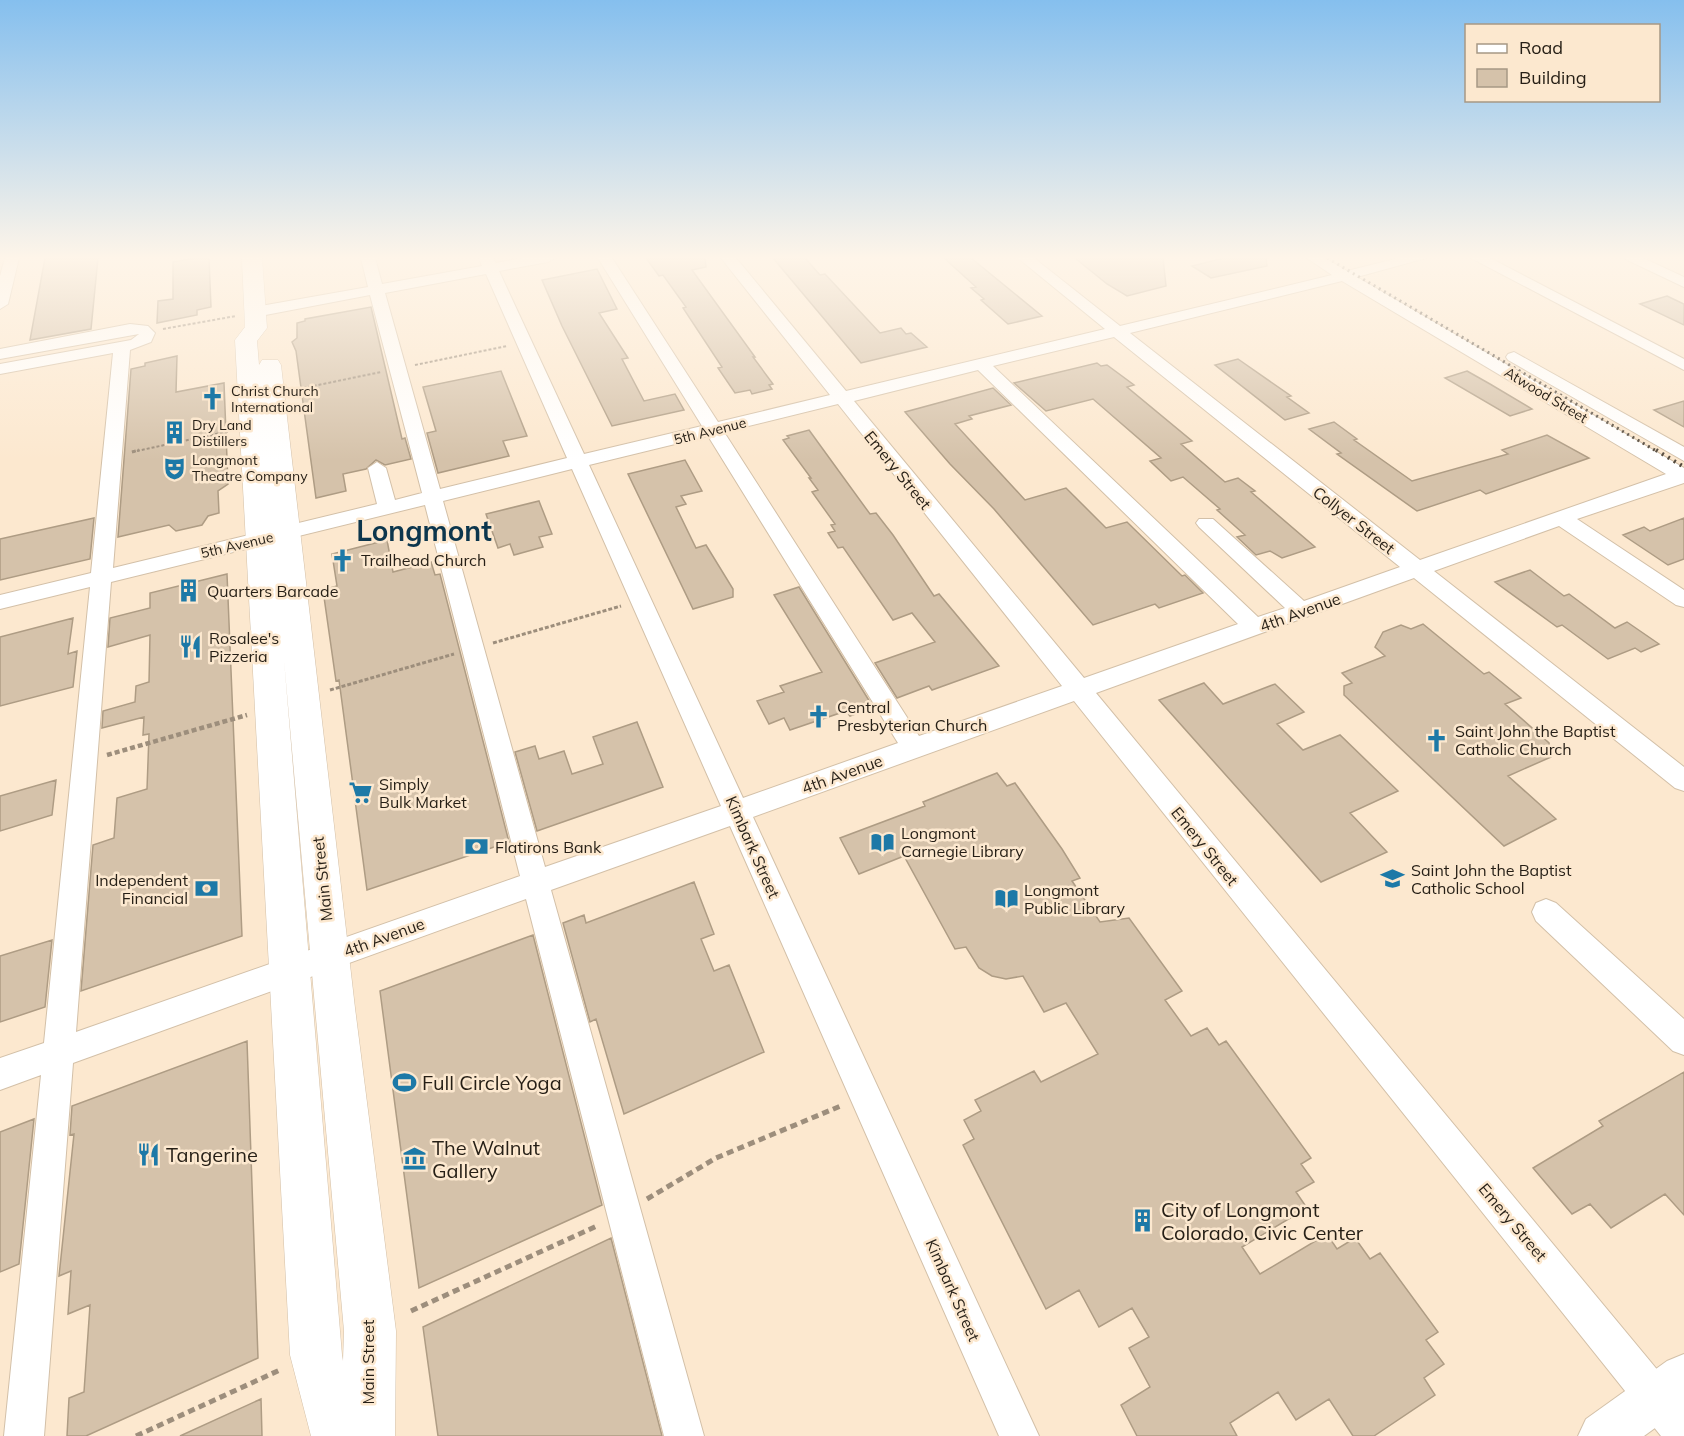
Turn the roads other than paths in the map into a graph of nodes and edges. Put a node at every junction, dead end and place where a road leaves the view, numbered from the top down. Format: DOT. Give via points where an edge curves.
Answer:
graph roads {
  1 [pos="259,325"];
  2 [pos="387,325"];
  3 [pos="516,325"];
  4 [pos="648,325"];
  5 [pos="782,325"];
  6 [pos="1108,325"];
  7 [pos="1145,325"];
  8 [pos="1428,325"];
  9 [pos="1457,325"];
  10 [pos="1607,325"];
  11 [pos="1117,332"];
  12 [pos="122,347"];
  13 [pos="0,354"];
  14 [pos="982,365"];
  15 [pos="1684,365"];
  16 [pos="0,369"];
  17 [pos="841,399"];
  18 [pos="715,430"];
  19 [pos="1684,455"];
  20 [pos="579,464"];
  21 [pos="377,468"];
  22 [pos="1683,475"];
  23 [pos="433,498"];
  24 [pos="388,508"];
  25 [pos="1561,518"];
  26 [pos="1206,523"];
  27 [pos="273,536"];
  28 [pos="1417,570"];
  29 [pos="102,578"];
  30 [pos="1684,600"];
  31 [pos="0,602"];
  32 [pos="1302,611"];
  33 [pos="1256,628"];
  34 [pos="1077,690"];
  35 [pos="914,748"];
  36 [pos="1684,781"];
  37 [pos="736,811"];
  38 [pos="534,884"];
  39 [pos="1546,912"];
  40 [pos="309,963"];
  41 [pos="1684,1040"];
  42 [pos="60,1052"];
  43 [pos="0,1074"];
  44 [pos="1675,1403"];
  45 [pos="24,1436"];
  46 [pos="338,1436"];
  47 [pos="368,1436"];
  48 [pos="684,1436"];
  49 [pos="1019,1436"];
  50 [pos="1603,1436"];
  1 -- 27 [label="highway, Main Street" via="267,336"];
  2 -- 23 [label="street"];
  3 -- 20 [label="street, Kimbark Street"];
  4 -- 18 [label="street"];
  5 -- 17 [label="street, Emery Street"];
  6 -- 11 [label="street, Collyer Street"];
  7 -- 11 [label="street, 5th Avenue"];
  8 -- 22 [label="street, Atwood Street"];
  9 -- 19 [label="street, Atwood Street"];
  10 -- 15 [label="street"];
  11 -- 14 [label="street, 5th Avenue"];
  11 -- 28 [label="street, Collyer Street"];
  12 -- 13 [label="street" via="141,342 146,331 130,329"];
  12 -- 16 [label="street"];
  12 -- 29 [label="street"];
  14 -- 17 [label="street, 5th Avenue"];
  14 -- 33 [label="street"];
  17 -- 18 [label="street, 5th Avenue"];
  17 -- 34 [label="street, Emery Street"];
  18 -- 20 [label="street, 5th Avenue"];
  18 -- 35 [label="street"];
  20 -- 23 [label="street, 5th Avenue"];
  20 -- 37 [label="street, Kimbark Street"];
  21 -- 24 [label="street"];
  22 -- 25 [label="street, 4th Avenue"];
  23 -- 24 [label="street, 5th Avenue"];
  23 -- 38 [label="street"];
  24 -- 27 [label="street, 5th Avenue"];
  25 -- 28 [label="street, 4th Avenue"];
  25 -- 30 [label="street"];
  26 -- 32 [label="street"];
  27 -- 29 [label="street, 5th Avenue"];
  27 -- 40 [label="highway, Main Street"];
  28 -- 32 [label="street, 4th Avenue"];
  28 -- 36 [label="street, Collyer Street"];
  29 -- 31 [label="street, 5th Avenue"];
  29 -- 42 [label="street"];
  32 -- 33 [label="street, 4th Avenue"];
  33 -- 34 [label="street, 4th Avenue"];
  34 -- 35 [label="street, 4th Avenue"];
  34 -- 44 [label="street, Emery Street"];
  35 -- 37 [label="street, 4th Avenue"];
  37 -- 38 [label="street, 4th Avenue"];
  37 -- 49 [label="street, Kimbark Street"];
  38 -- 40 [label="street, 4th Avenue"];
  38 -- 48 [label="street"];
  39 -- 41 [label="street"];
  40 -- 42 [label="street, 4th Avenue"];
  40 -- 46 [label="highway, Main Street" via="316,1356"];
  40 -- 47 [label="highway, Main Street" via="370,1331"];
  42 -- 43 [label="street, 4th Avenue"];
  42 -- 45 [label="street"];
  44 -- 50 [label="main road"];
}
